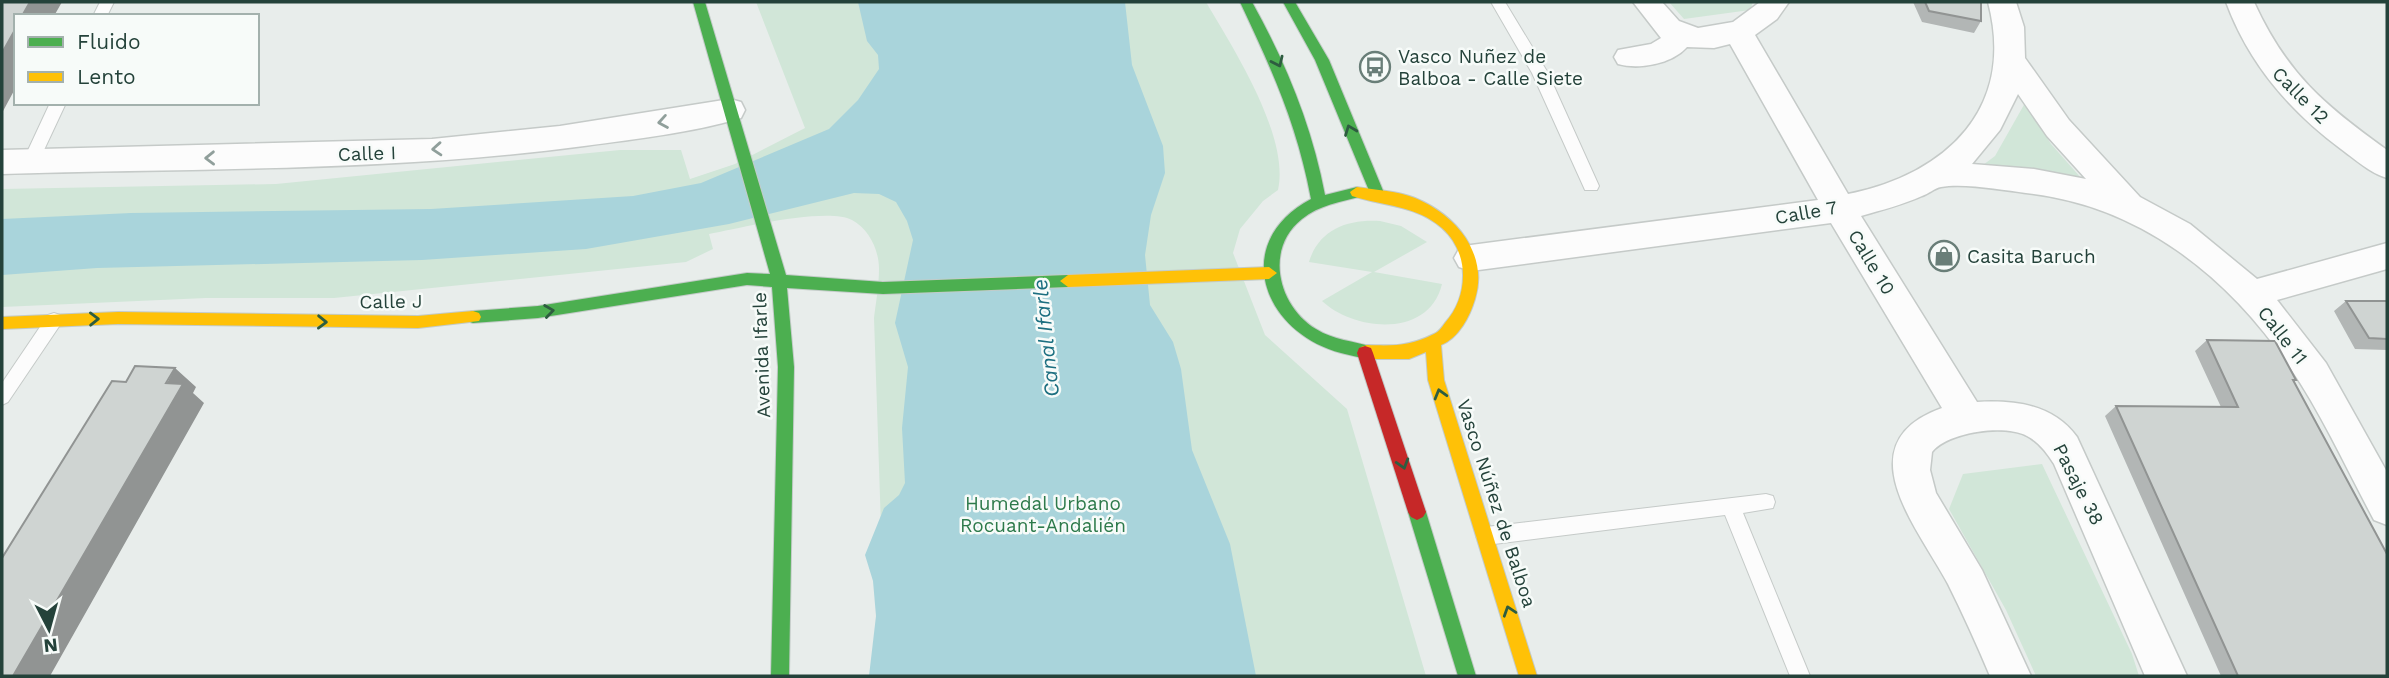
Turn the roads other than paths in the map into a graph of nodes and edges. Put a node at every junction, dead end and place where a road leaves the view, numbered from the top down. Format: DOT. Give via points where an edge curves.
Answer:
graph roads {
  1 [pos="699,2"];
  2 [pos="1246,2"];
  3 [pos="1289,2"];
  4 [pos="1498,2"];
  5 [pos="1647,2"];
  6 [pos="1775,2"];
  7 [pos="2002,2"];
  8 [pos="2240,2"];
  9 [pos="1738,32"];
  10 [pos="1679,34"];
  11 [pos="1629,57"];
  12 [pos="2011,61"];
  13 [pos="57,105"];
  14 [pos="730,110"];
  15 [pos="2381,156"];
  16 [pos="17,161"];
  17 [pos="1936,175"];
  18 [pos="1591,186"];
  19 [pos="1377,193"];
  20 [pos="1319,201"];
  21 [pos="2129,205"];
  22 [pos="1838,206"];
  23 [pos="2387,256"];
  24 [pos="1471,258"];
  25 [pos="1269,273"];
  26 [pos="779,279"];
  27 [pos="2251,294"];
  28 [pos="54,320"];
  29 [pos="2,323"];
  30 [pos="1433,341"];
  31 [pos="1365,353"];
  32 [pos="2,397"];
  33 [pos="1967,418"];
  34 [pos="1766,502"];
  35 [pos="1731,506"];
  36 [pos="2387,508"];
  37 [pos="1486,536"];
  38 [pos="780,676"];
  39 [pos="1467,676"];
  40 [pos="1528,676"];
  41 [pos="1800,676"];
  42 [pos="2010,676"];
  43 [pos="2166,676"];
  1 -- 14 [label="street, Avenida Ifarle"];
  2 -- 20 [label="street, one-way" via="1292,94 1310,149"];
  19 -- 3 [label="street, one-way" via="1322,60"];
  4 -- 18 [label="lane" via="1540,73"];
  5 -- 10 [label="street" via="1667,27"];
  6 -- 9 [label="street" via="1762,19"];
  7 -- 12 [label="street, Calle 7" via="2010,31"];
  8 -- 15 [label="street, Calle 12" via="2252,34 2278,75 2318,116"];
  9 -- 10 [label="street" via="1702,37"];
  9 -- 22 [label="street, Calle 10"];
  10 -- 11 [label="street" via="1666,50"];
  12 -- 17 [label="street, Calle 7" via="2007,85 1990,123 1959,158"];
  12 -- 21 [label="street, Calle 11" via="2058,128"];
  13 -- 16 [label="lane"];
  14 -- 16 [label="street, Calle I, one-way" via="574,136 453,148 254,158"];
  14 -- 26 [label="street, Avenida Ifarle"];
  17 -- 21 [label="street, Calle 11" via="2034,183"];
  17 -- 22 [label="street, Calle 7" via="1885,196"];
  19 -- 20 [label="street"];
  19 -- 24 [label="street" via="1408,200 1436,214 1458,233"];
  20 -- 25 [label="street" via="1285,225 1272,248"];
  21 -- 27 [label="street, Calle 11" via="2194,247"];
  22 -- 24 [label="street, Calle 7"];
  22 -- 33 [label="street, Calle 10"];
  23 -- 27 [label="street"];
  24 -- 30 [label="street" via="1474,289 1469,304 1449,331"];
  25 -- 26 [label="street, Calle J" via="883,288"];
  25 -- 31 [label="street" via="1278,301 1299,326 1329,344"];
  28 -- 26 [label="street, Calle J, one-way" via="418,322 538,312 729,281"];
  26 -- 38 [label="street, Avenida Ifarle" via="786,367"];
  27 -- 36 [label="street, Calle 11" via="2302,357"];
  28 -- 29 [label="street, Calle J"];
  28 -- 32 [label="lane"];
  30 -- 31 [label="street" via="1401,352"];
  37 -- 30 [label="street, Vasco Núñez de Balboa, one-way" via="1436,380"];
  31 -- 39 [label="street, one-way" via="1394,433"];
  33 -- 42 [label="street, Pasaje 38" via="1936,424 1924,432 1911,457 1911,474"];
  33 -- 43 [label="street, Pasaje 38" via="2026,419 2048,430 2065,448"];
  34 -- 35 [label="lane"];
  35 -- 37 [label="lane"];
  35 -- 41 [label="lane"];
  40 -- 37 [label="street, Vasco Núñez de Balboa, one-way"];
}
